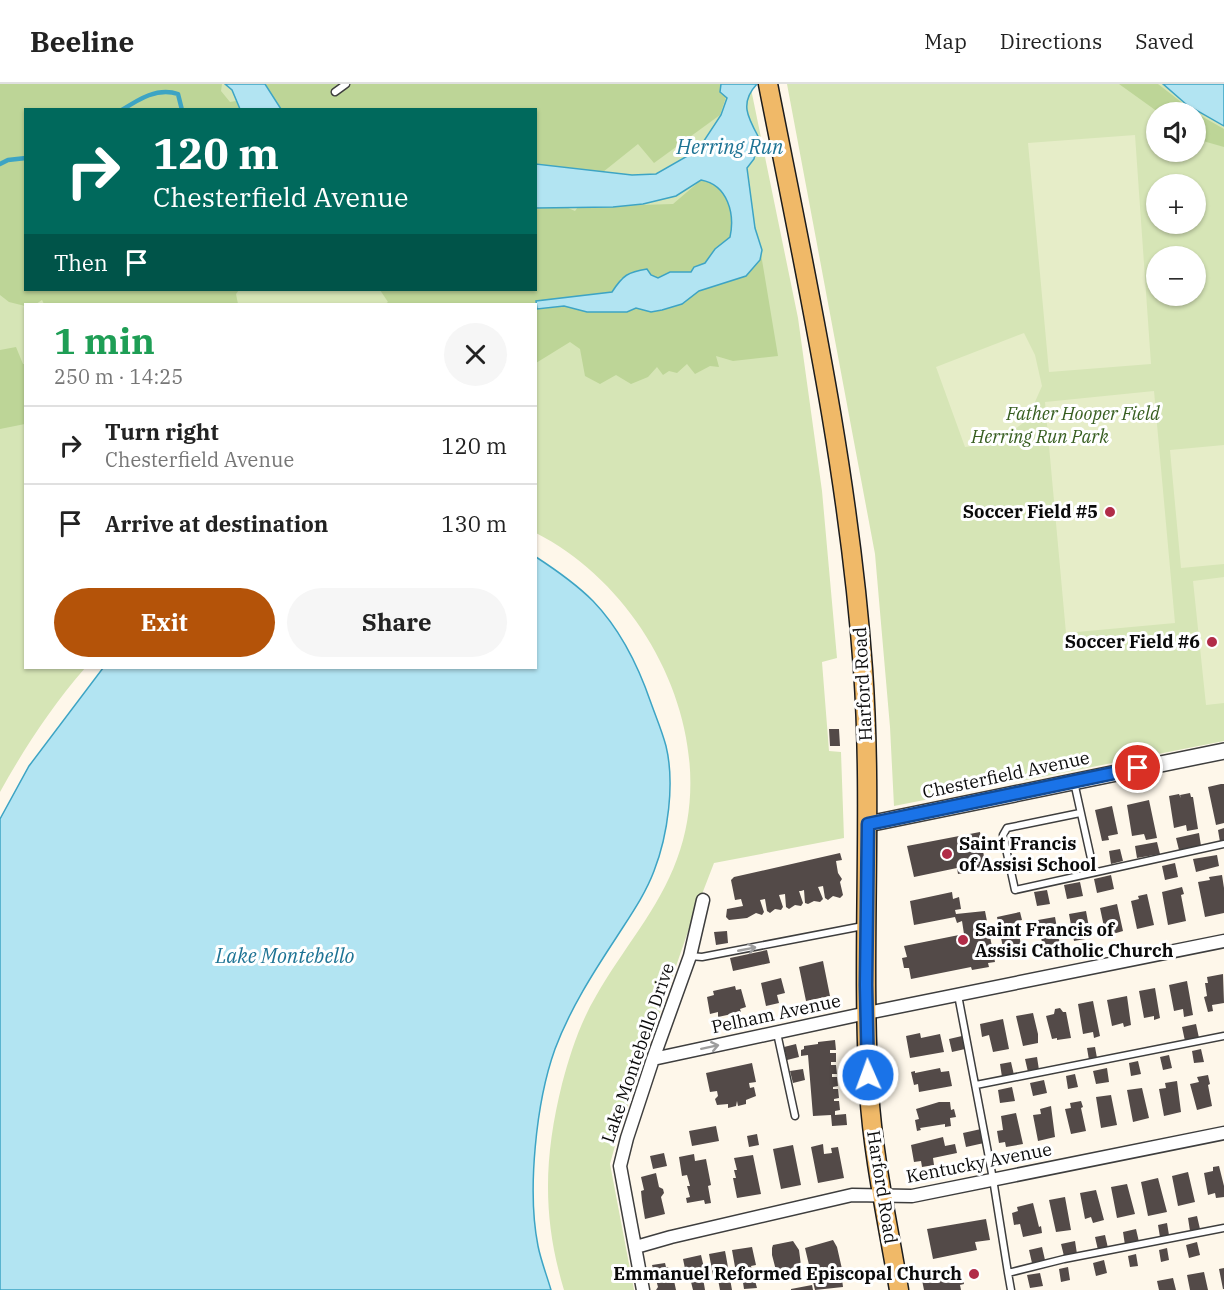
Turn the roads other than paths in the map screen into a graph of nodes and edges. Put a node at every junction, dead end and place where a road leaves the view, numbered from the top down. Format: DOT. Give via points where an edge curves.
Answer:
graph roads {
  1 [pos="346,84"];
  2 [pos="768,84"];
  3 [pos="335,92"];
  4 [pos="1224,751"];
  5 [pos="1074,780"];
  6 [pos="1080,813"];
  7 [pos="868,824"];
  8 [pos="1224,844"];
  9 [pos="1094,872"];
  10 [pos="703,900"];
  11 [pos="867,925"];
  12 [pos="1224,942"];
  13 [pos="690,956"];
  14 [pos="958,995"];
  15 [pos="867,1013"];
  16 [pos="777,1033"];
  17 [pos="1224,1036"];
  18 [pos="653,1059"];
  19 [pos="976,1085"];
  20 [pos="795,1116"];
  21 [pos="1224,1133"];
  22 [pos="993,1179"];
  23 [pos="883,1195"];
  24 [pos="1224,1228"];
  25 [pos="636,1247"];
  26 [pos="1008,1273"];
  27 [pos="643,1290"];
  28 [pos="898,1290"];
  29 [pos="1011,1290"];
  1 -- 3 [label="lane"];
  2 -- 7 [label="main road, Harford Road" via="848,516 866,711"];
  4 -- 5 [label="street, Chesterfield Avenue"];
  5 -- 6 [label="lane"];
  5 -- 7 [label="street, Chesterfield Avenue"];
  6 -- 9 [label="lane"];
  6 -- 9 [label="lane" via="1007,828 1003,835 1015,890"];
  7 -- 11 [label="main road, Harford Road"];
  8 -- 9 [label="lane"];
  10 -- 13 [label="street, Lake Montebello Drive"];
  13 -- 11 [label="lane, one-way" via="702,957"];
  11 -- 15 [label="main road, Harford Road"];
  12 -- 14 [label="street, Pelham Avenue"];
  13 -- 18 [label="street, Lake Montebello Drive"];
  14 -- 15 [label="street, Pelham Avenue"];
  14 -- 19 [label="lane"];
  15 -- 16 [label="street, Pelham Avenue"];
  15 -- 23 [label="main road, Harford Road" via="869,1093"];
  18 -- 16 [label="street, Pelham Avenue, one-way"];
  16 -- 20 [label="lane"];
  17 -- 19 [label="lane"];
  18 -- 25 [label="street, Lake Montebello Drive" via="620,1166"];
  19 -- 22 [label="lane"];
  21 -- 22 [label="street, Kentucky Avenue"];
  22 -- 23 [label="street, Kentucky Avenue" via="912,1196"];
  22 -- 26 [label="lane"];
  23 -- 25 [label="street, Kentucky Avenue" via="852,1195"];
  23 -- 28 [label="main road, Harford Road"];
  24 -- 26 [label="lane"];
  25 -- 27 [label="street, Lake Montebello Drive"];
  26 -- 29 [label="lane"];
}
